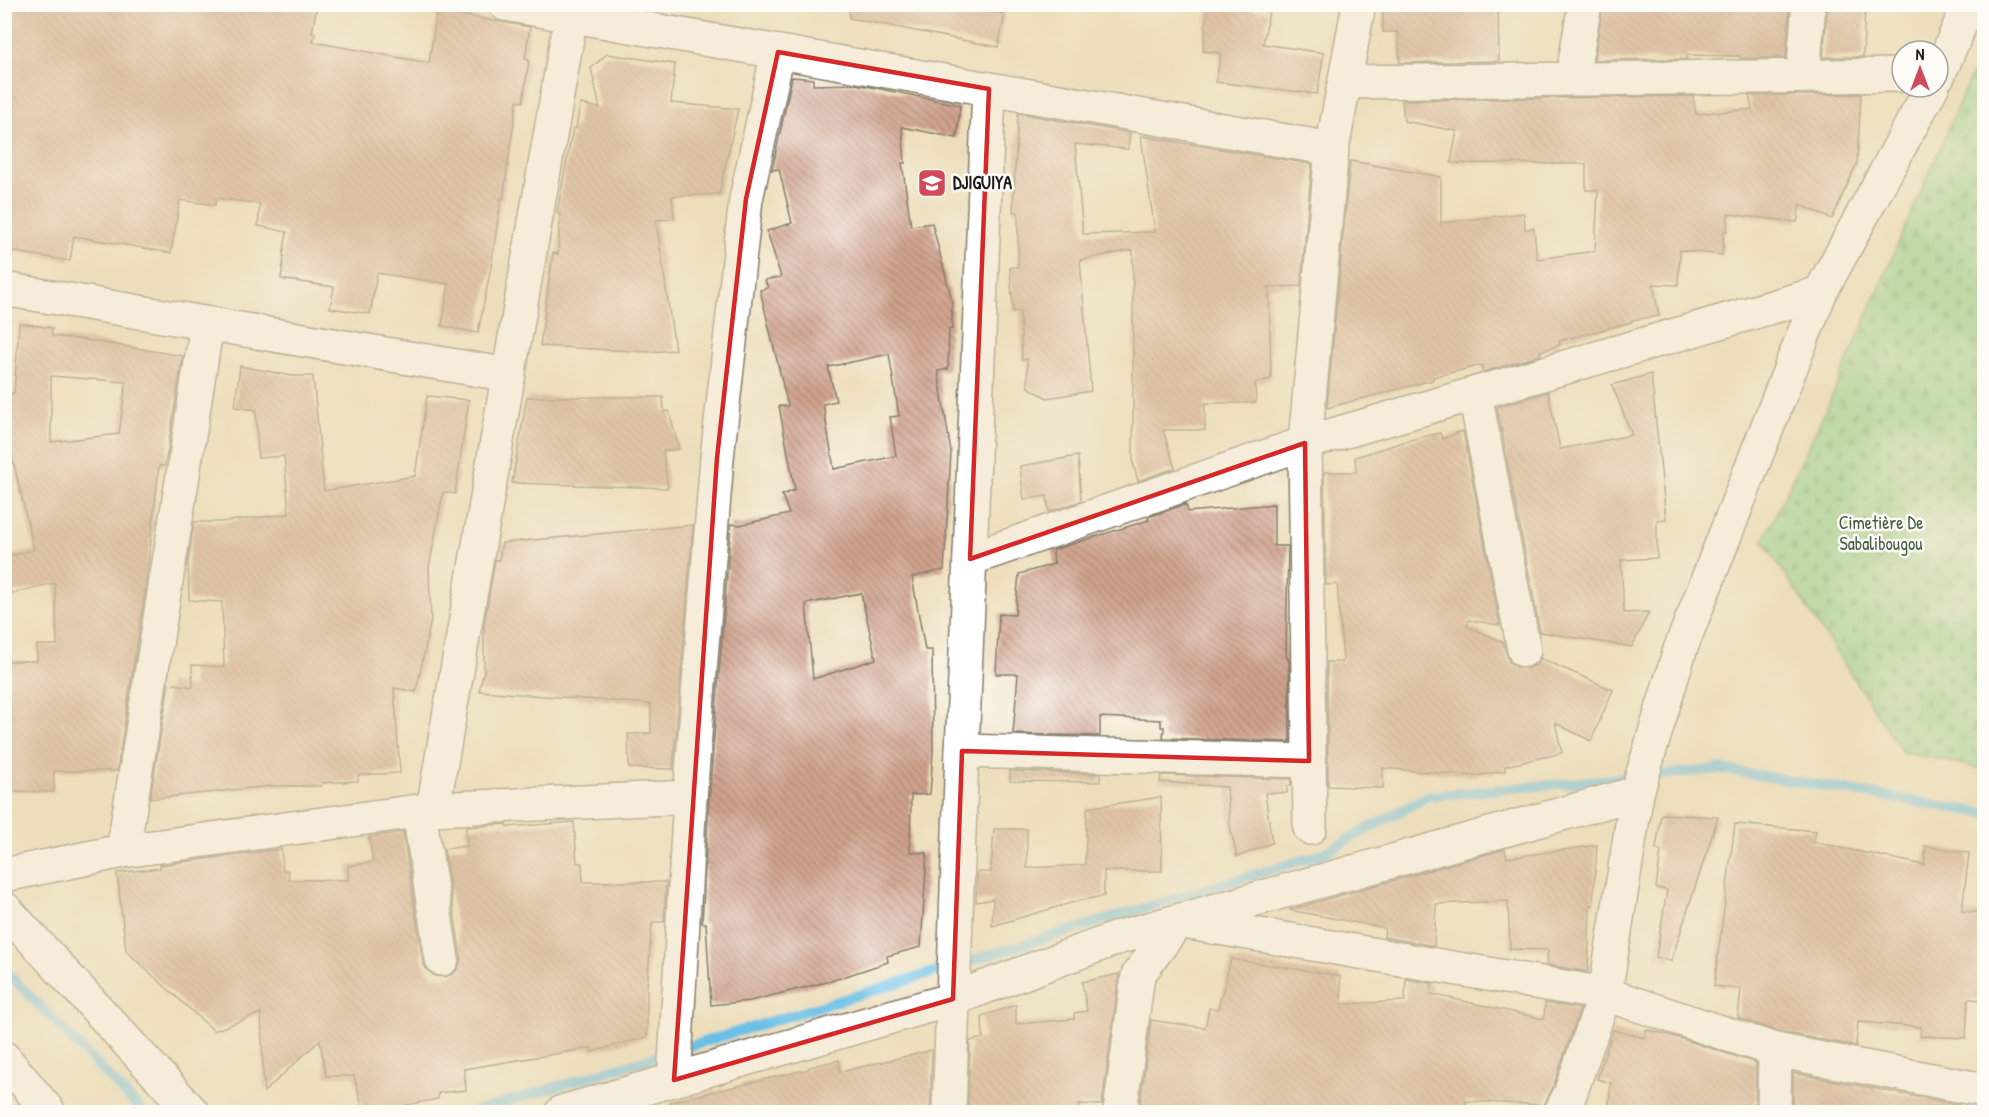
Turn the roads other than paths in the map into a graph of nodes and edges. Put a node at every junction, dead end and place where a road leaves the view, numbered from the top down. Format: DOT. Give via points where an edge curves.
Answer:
graph roads {
  1 [pos="505,4"];
  2 [pos="1359,4"];
  3 [pos="1585,4"];
  4 [pos="1809,4"];
  5 [pos="1969,4"];
  6 [pos="572,10"];
  7 [pos="1950,48"];
  8 [pos="778,52"];
  9 [pos="1890,75"];
  10 [pos="1803,76"];
  11 [pos="1572,79"];
  12 [pos="1345,81"];
  13 [pos="989,89"];
  14 [pos="1925,99"];
  15 [pos="1332,149"];
  16 [pos="4,289"];
  17 [pos="1820,293"];
  18 [pos="207,324"];
  19 [pos="509,375"];
  20 [pos="1474,394"];
  21 [pos="1305,443"];
  22 [pos="970,559"];
  23 [pos="1524,650"];
  24 [pos="962,751"];
  25 [pos="1309,761"];
  26 [pos="1637,793"];
  27 [pos="690,797"];
  28 [pos="426,810"];
  29 [pos="1310,828"];
  30 [pos="123,851"];
  31 [pos="4,875"];
  32 [pos="4,908"];
  33 [pos="1178,921"];
  34 [pos="442,959"];
  35 [pos="1605,994"];
  36 [pos="953,999"];
  37 [pos="1775,1050"];
  38 [pos="4,1058"];
  39 [pos="674,1080"];
  40 [pos="1979,1097"];
  41 [pos="50,1113"];
  42 [pos="192,1113"];
  43 [pos="562,1113"];
  44 [pos="949,1113"];
  45 [pos="1120,1113"];
  46 [pos="1561,1113"];
  47 [pos="1774,1113"];
  1 -- 6 [label="street"];
  2 -- 12 [label="street"];
  3 -- 11 [label="street"];
  4 -- 10 [label="street"];
  5 -- 7 [label="street"];
  6 -- 8 [label="street"];
  6 -- 19 [label="street"];
  8 -- 13 [label="street"];
  8 -- 27 [label="street" via="746,199 717,458"];
  9 -- 10 [label="street"];
  10 -- 11 [label="street"];
  11 -- 12 [label="street"];
  12 -- 15 [label="street"];
  13 -- 15 [label="street"];
  13 -- 22 [label="street"];
  14 -- 17 [label="street"];
  15 -- 21 [label="street"];
  16 -- 18 [label="street"];
  17 -- 20 [label="street"];
  17 -- 26 [label="street" via="1680,650"];
  18 -- 19 [label="street"];
  18 -- 30 [label="street"];
  19 -- 28 [label="street"];
  20 -- 21 [label="street"];
  20 -- 23 [label="street"];
  21 -- 22 [label="street"];
  21 -- 25 [label="street"];
  22 -- 24 [label="street"];
  24 -- 25 [label="street"];
  24 -- 36 [label="street"];
  25 -- 29 [label="street"];
  26 -- 33 [label="street"];
  26 -- 35 [label="street"];
  27 -- 28 [label="street"];
  27 -- 39 [label="street"];
  28 -- 30 [label="street"];
  28 -- 34 [label="street"];
  30 -- 31 [label="street"];
  32 -- 42 [label="street"];
  33 -- 35 [label="street"];
  33 -- 36 [label="street" via="1120,937"];
  33 -- 45 [label="street" via="1138,975"];
  35 -- 37 [label="street"];
  35 -- 46 [label="street"];
  36 -- 39 [label="street"];
  36 -- 44 [label="street"];
  37 -- 40 [label="street"];
  37 -- 47 [label="street"];
  38 -- 41 [label="street"];
  39 -- 43 [label="street"];
}
